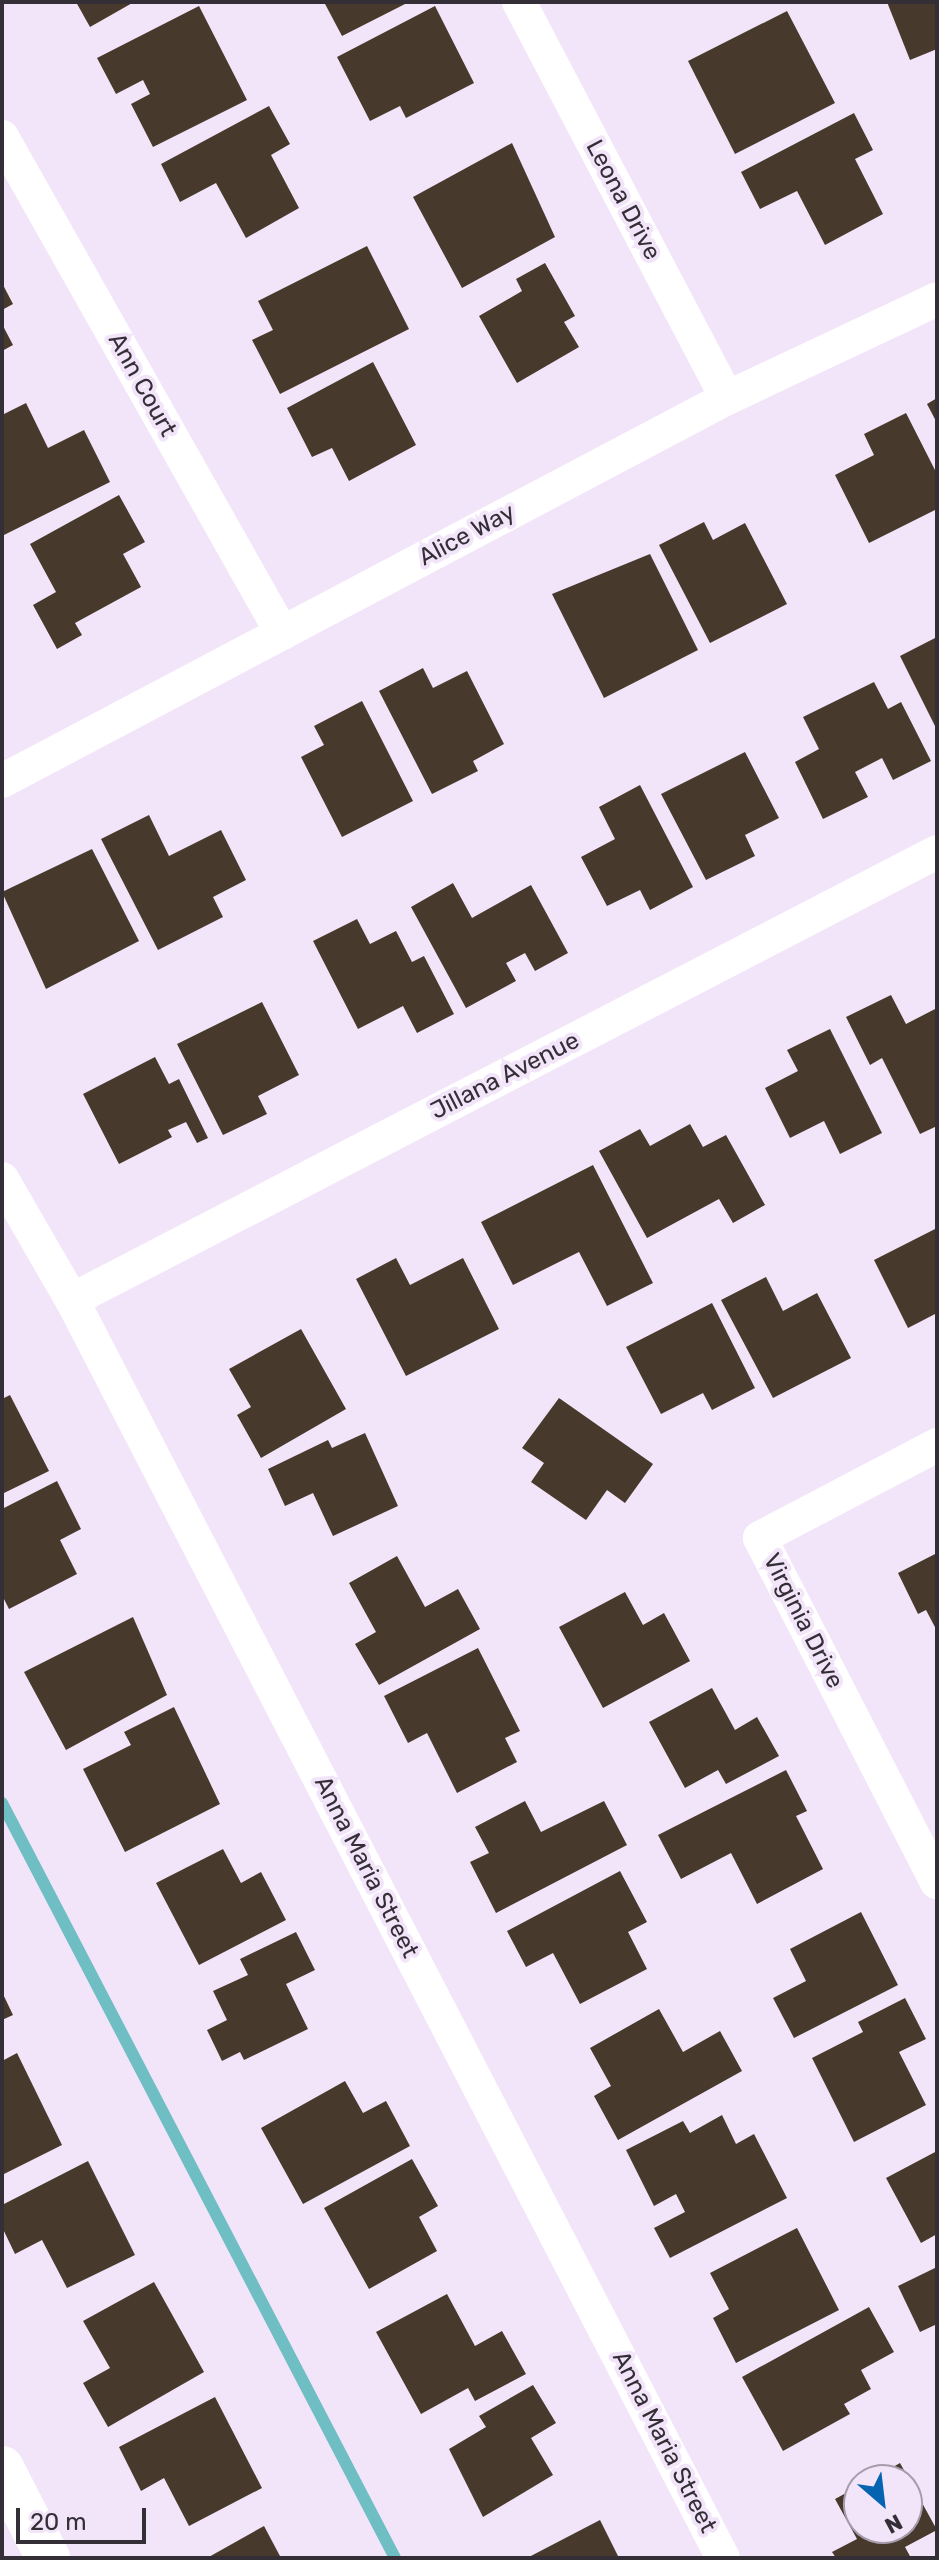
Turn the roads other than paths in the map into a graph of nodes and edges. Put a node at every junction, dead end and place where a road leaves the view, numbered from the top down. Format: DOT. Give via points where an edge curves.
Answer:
graph roads {
  1 [pos="519,2"];
  2 [pos="2,137"];
  3 [pos="937,299"];
  4 [pos="727,398"];
  5 [pos="282,633"];
  6 [pos="2,781"];
  7 [pos="937,852"];
  8 [pos="2,1179"];
  9 [pos="72,1300"];
  10 [pos="937,1445"];
  11 [pos="937,1882"];
  12 [pos="2,2468"];
  13 [pos="48,2558"];
  14 [pos="723,2558"];
  1 -- 4 [label="street, Leona Drive"];
  2 -- 5 [label="street, Ann Court"];
  3 -- 4 [label="street, Alice Way"];
  4 -- 5 [label="street, Alice Way"];
  5 -- 6 [label="street, Alice Way"];
  7 -- 9 [label="street, Jillana Avenue"];
  8 -- 9 [label="street, Anna Maria Street"];
  9 -- 14 [label="street, Anna Maria Street"];
  10 -- 11 [label="street, Virginia Drive" via="760,1538"];
  12 -- 13 [label="street"];
}
